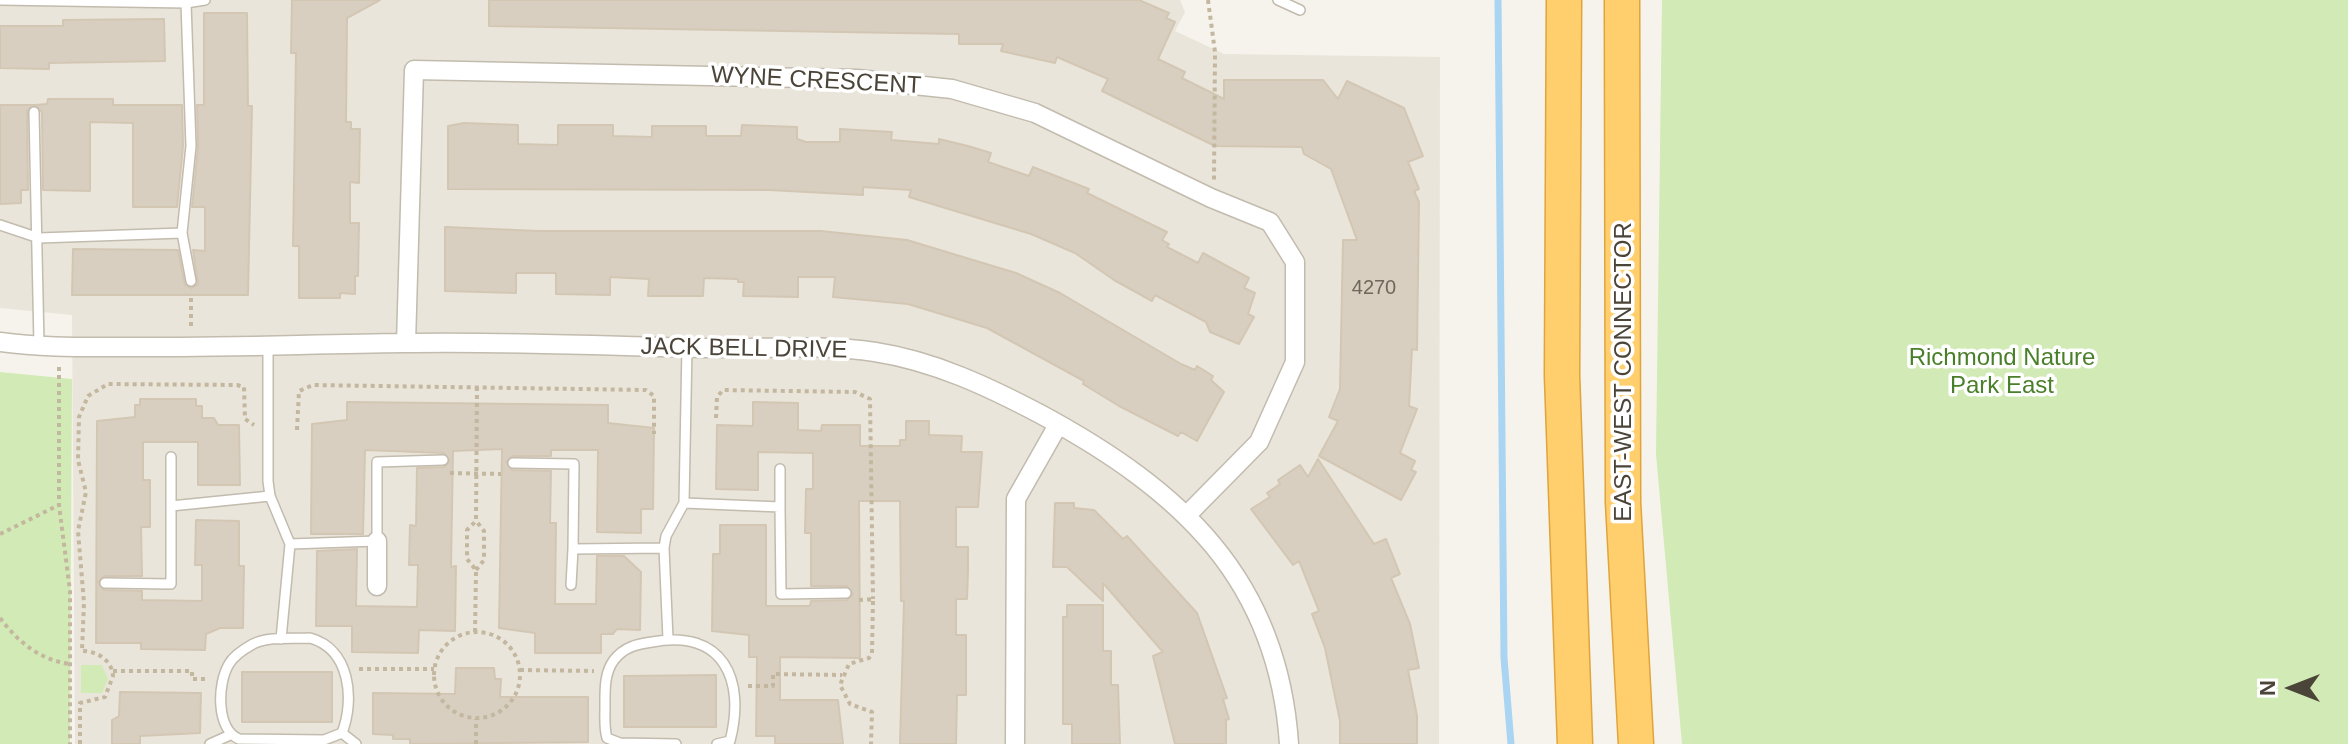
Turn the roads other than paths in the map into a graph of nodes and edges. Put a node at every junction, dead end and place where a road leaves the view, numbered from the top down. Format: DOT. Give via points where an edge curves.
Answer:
graph roads {
  1 [pos="0,0"];
  2 [pos="205,0"];
  3 [pos="1278,0"];
  4 [pos="1564,0"];
  5 [pos="1622,0"];
  6 [pos="186,3"];
  7 [pos="1300,10"];
  8 [pos="34,112"];
  9 [pos="0,225"];
  10 [pos="182,233"];
  11 [pos="39,238"];
  12 [pos="191,281"];
  13 [pos="0,342"];
  14 [pos="406,343"];
  15 [pos="39,345"];
  16 [pos="268,347"];
  17 [pos="687,347"];
  18 [pos="1058,425"];
  19 [pos="171,457"];
  20 [pos="443,460"];
  21 [pos="513,463"];
  22 [pos="780,469"];
  23 [pos="270,496"];
  24 [pos="684,503"];
  25 [pos="171,506"];
  26 [pos="780,507"];
  27 [pos="1188,514"];
  28 [pos="377,541"];
  29 [pos="290,544"];
  30 [pos="664,548"];
  31 [pos="573,549"];
  32 [pos="105,583"];
  33 [pos="571,585"];
  34 [pos="377,586"];
  35 [pos="846,593"];
  36 [pos="281,639"];
  37 [pos="668,639"];
  38 [pos="342,733"];
  39 [pos="230,735"];
  40 [pos="605,741"];
  41 [pos="733,742"];
  42 [pos="210,744"];
  43 [pos="356,744"];
  44 [pos="676,744"];
  45 [pos="717,744"];
  46 [pos="1015,744"];
  47 [pos="1289,744"];
  48 [pos="1575,744"];
  49 [pos="1636,744"];
  1 -- 6 [label="lane"];
  2 -- 6 [label="lane"];
  3 -- 7 [label="lane"];
  4 -- 48 [label="highway" via="1562,375"];
  5 -- 49 [label="highway, EAST-WEST CONNECTOR" via="1623,502"];
  6 -- 10 [label="lane" via="191,146"];
  8 -- 11 [label="lane"];
  9 -- 11 [label="lane"];
  10 -- 11 [label="lane"];
  10 -- 12 [label="lane"];
  11 -- 15 [label="lane"];
  13 -- 15 [label="street, JACK BELL DRIVE"];
  14 -- 16 [label="street, JACK BELL DRIVE"];
  14 -- 17 [label="street, JACK BELL DRIVE"];
  14 -- 27 [label="street, WYNE CRESCENT" via="414,70 857,79 952,89 1035,113 1270,222 1295,262 1295,362 1259,442"];
  15 -- 16 [label="street, JACK BELL DRIVE"];
  16 -- 23 [label="lane"];
  17 -- 18 [label="street, JACK BELL DRIVE" via="871,352 917,360"];
  17 -- 24 [label="lane"];
  18 -- 27 [label="street, JACK BELL DRIVE" via="1137,473"];
  18 -- 46 [label="street" via="1016,499"];
  19 -- 25 [label="lane"];
  20 -- 28 [label="lane" via="377,462"];
  21 -- 31 [label="lane" via="574,464"];
  22 -- 26 [label="lane"];
  23 -- 25 [label="lane"];
  23 -- 29 [label="lane"];
  24 -- 26 [label="lane"];
  24 -- 30 [label="lane"];
  25 -- 32 [label="lane" via="171,584"];
  26 -- 35 [label="lane" via="781,594"];
  27 -- 47 [label="street, JACK BELL DRIVE" via="1224,558 1262,621 1286,703"];
  28 -- 29 [label="lane"];
  28 -- 34 [label="street"];
  29 -- 36 [label="lane"];
  30 -- 31 [label="lane"];
  30 -- 37 [label="lane"];
  31 -- 33 [label="lane"];
  36 -- 38 [label="lane" via="323,642 338,655 345,669"];
  36 -- 39 [label="lane" via="256,642 231,660 224,679 223,723"];
  37 -- 40 [label="lane" via="633,645 613,661 605,699"];
  37 -- 41 [label="lane" via="708,646 719,654 733,685"];
  38 -- 39 [label="lane" via="324,740"];
  38 -- 43 [label="lane"];
  39 -- 42 [label="lane"];
  40 -- 44 [label="lane"];
  41 -- 45 [label="lane"];
}
